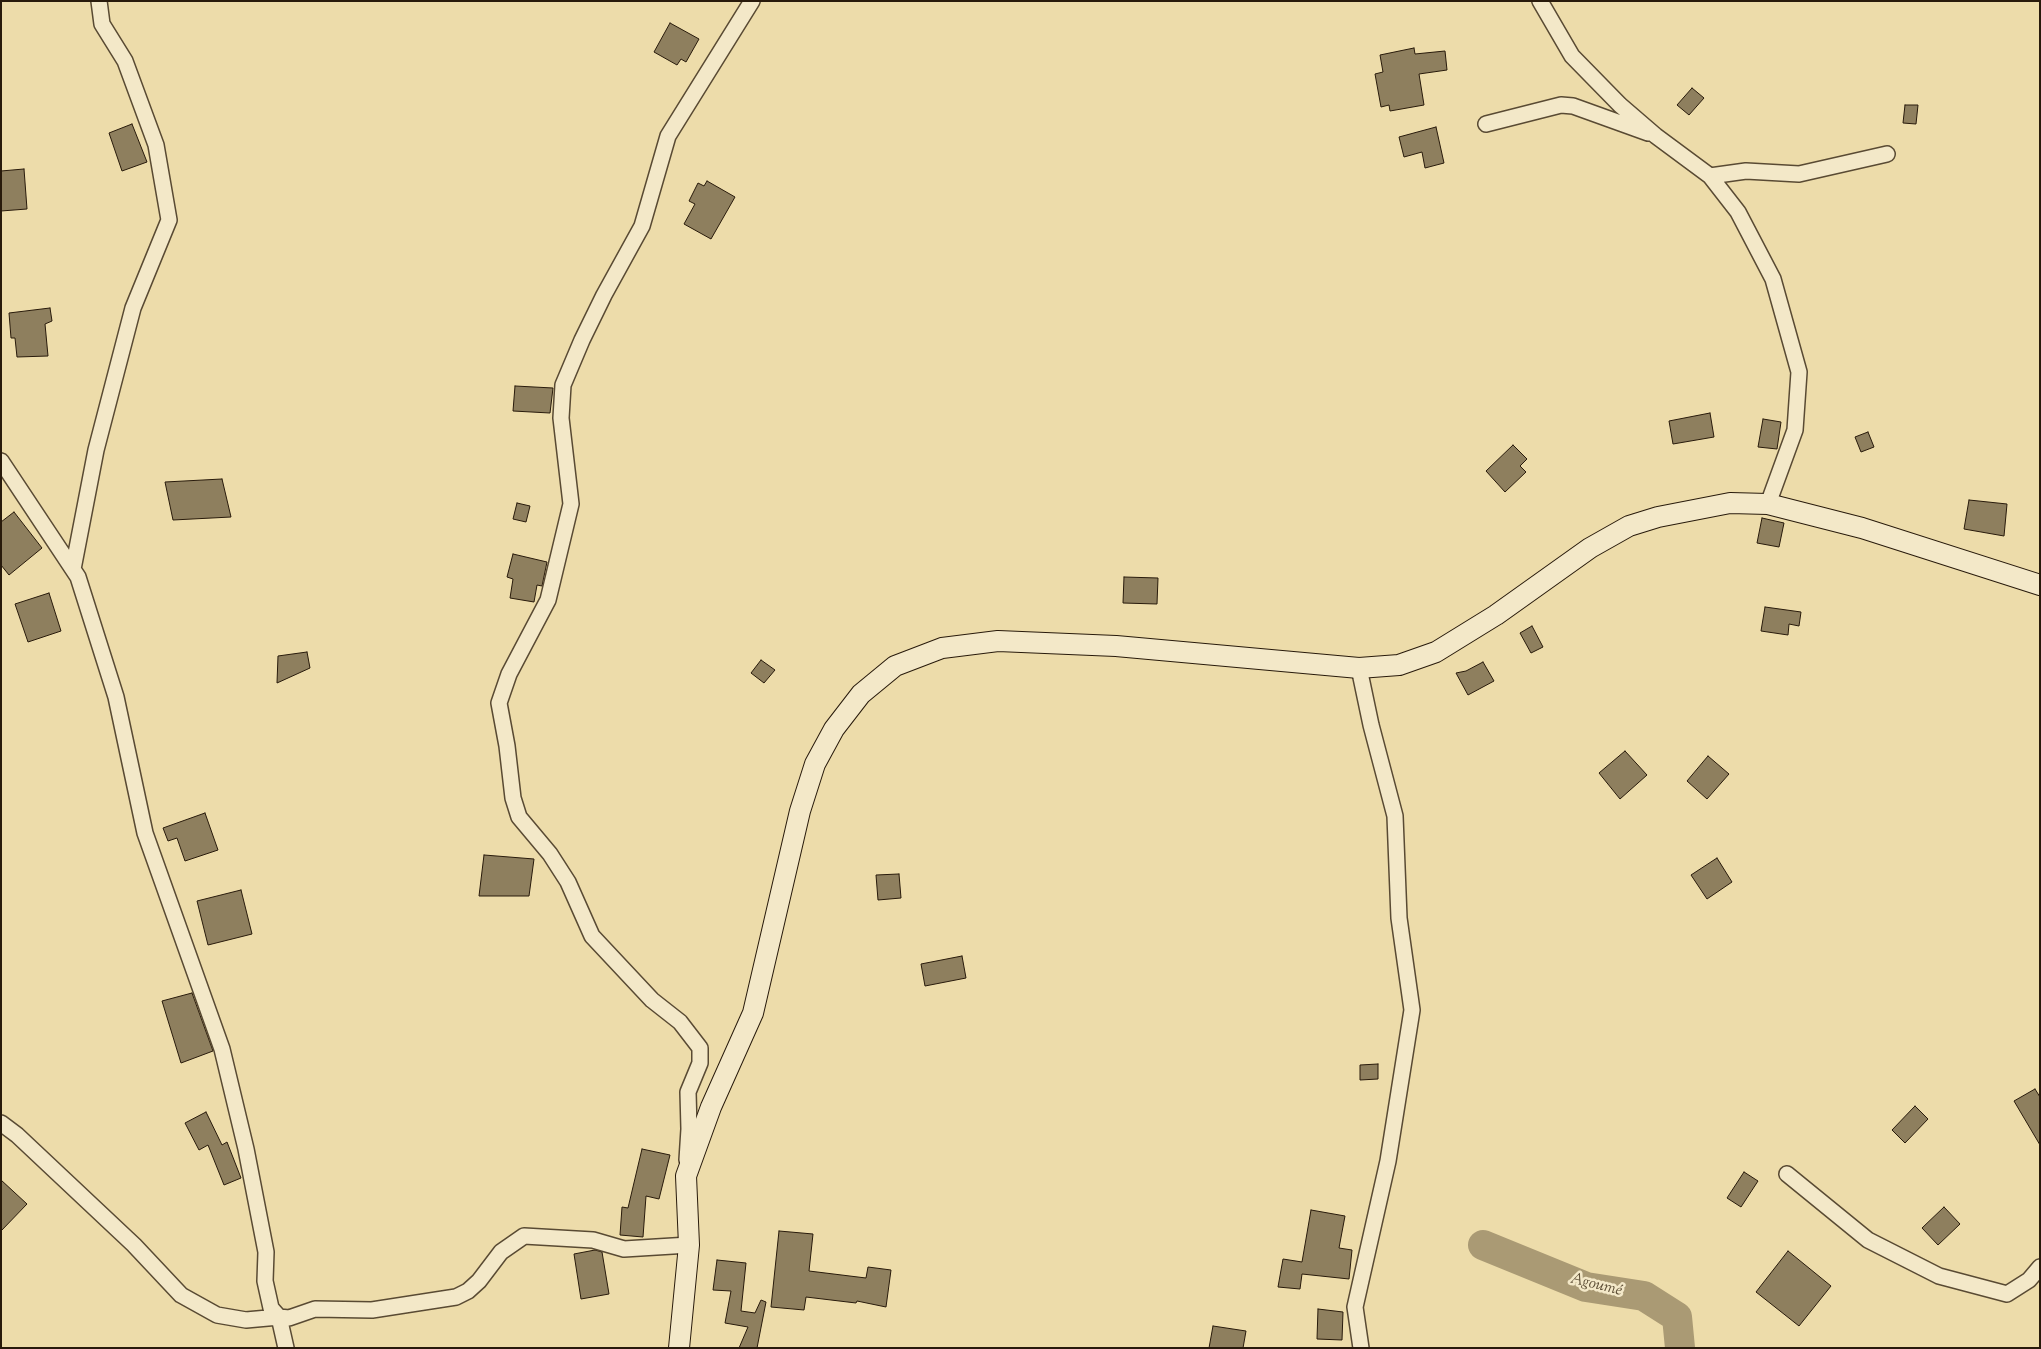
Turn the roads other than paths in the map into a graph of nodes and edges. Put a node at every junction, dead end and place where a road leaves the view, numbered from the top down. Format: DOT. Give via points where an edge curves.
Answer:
graph roads {
  1 [pos="100,1"];
  2 [pos="752,1"];
  3 [pos="1540,1"];
  4 [pos="1486,124"];
  5 [pos="1656,136"];
  6 [pos="1888,154"];
  7 [pos="1710,176"];
  8 [pos="1,462"];
  9 [pos="1768,504"];
  10 [pos="73,569"];
  11 [pos="2040,585"];
  12 [pos="1359,668"];
  13 [pos="1,1123"];
  14 [pos="1787,1174"];
  15 [pos="686,1176"];
  16 [pos="689,1245"];
  17 [pos="2040,1267"];
  18 [pos="279,1317"];
  19 [pos="286,1348"];
  20 [pos="679,1348"];
  21 [pos="1361,1348"];
  1 -- 10 [label="street" via="102,24 126,61 156,146 169,220 133,308 96,450"];
  2 -- 15 [label="street" via="668,136 642,226 604,295 563,385 561,418 571,504 548,600 509,674 499,703 508,746 513,798 519,817 568,882 592,936 652,1000 680,1022 700,1048 700,1063 688,1092"];
  3 -- 5 [label="street" via="1572,56"];
  4 -- 5 [label="street" via="1561,105 1573,106"];
  5 -- 7 [label="street"];
  6 -- 7 [label="street" via="1798,174 1746,172"];
  7 -- 9 [label="street" via="1738,212 1773,279 1800,372 1796,430"];
  8 -- 10 [label="street"];
  9 -- 11 [label="street" via="1862,528"];
  9 -- 12 [label="street" via="1730,504 1694,509 1629,526 1590,548 1496,615 1436,652 1399,665"];
  10 -- 18 [label="street" via="116,696 145,832 222,1049 266,1252 265,1281 271,1308"];
  12 -- 15 [label="street" via="1116,646 998,641 942,648 895,666 861,694 834,729 815,764 800,811 753,1013 711,1107"];
  12 -- 21 [label="street" via="1395,816 1399,918 1412,1010 1388,1161 1355,1307"];
  13 -- 18 [label="street" via="134,1245 181,1295 217,1315 246,1320"];
  14 -- 17 [label="street" via="1868,1240 1939,1276 2007,1294 2029,1280"];
  15 -- 16 [label="street"];
  16 -- 18 [label="street" via="624,1249 593,1240 524,1236 501,1252 479,1281 456,1298 372,1310 315,1309 289,1318"];
  16 -- 20 [label="street"];
  18 -- 19 [label="street"];
}
